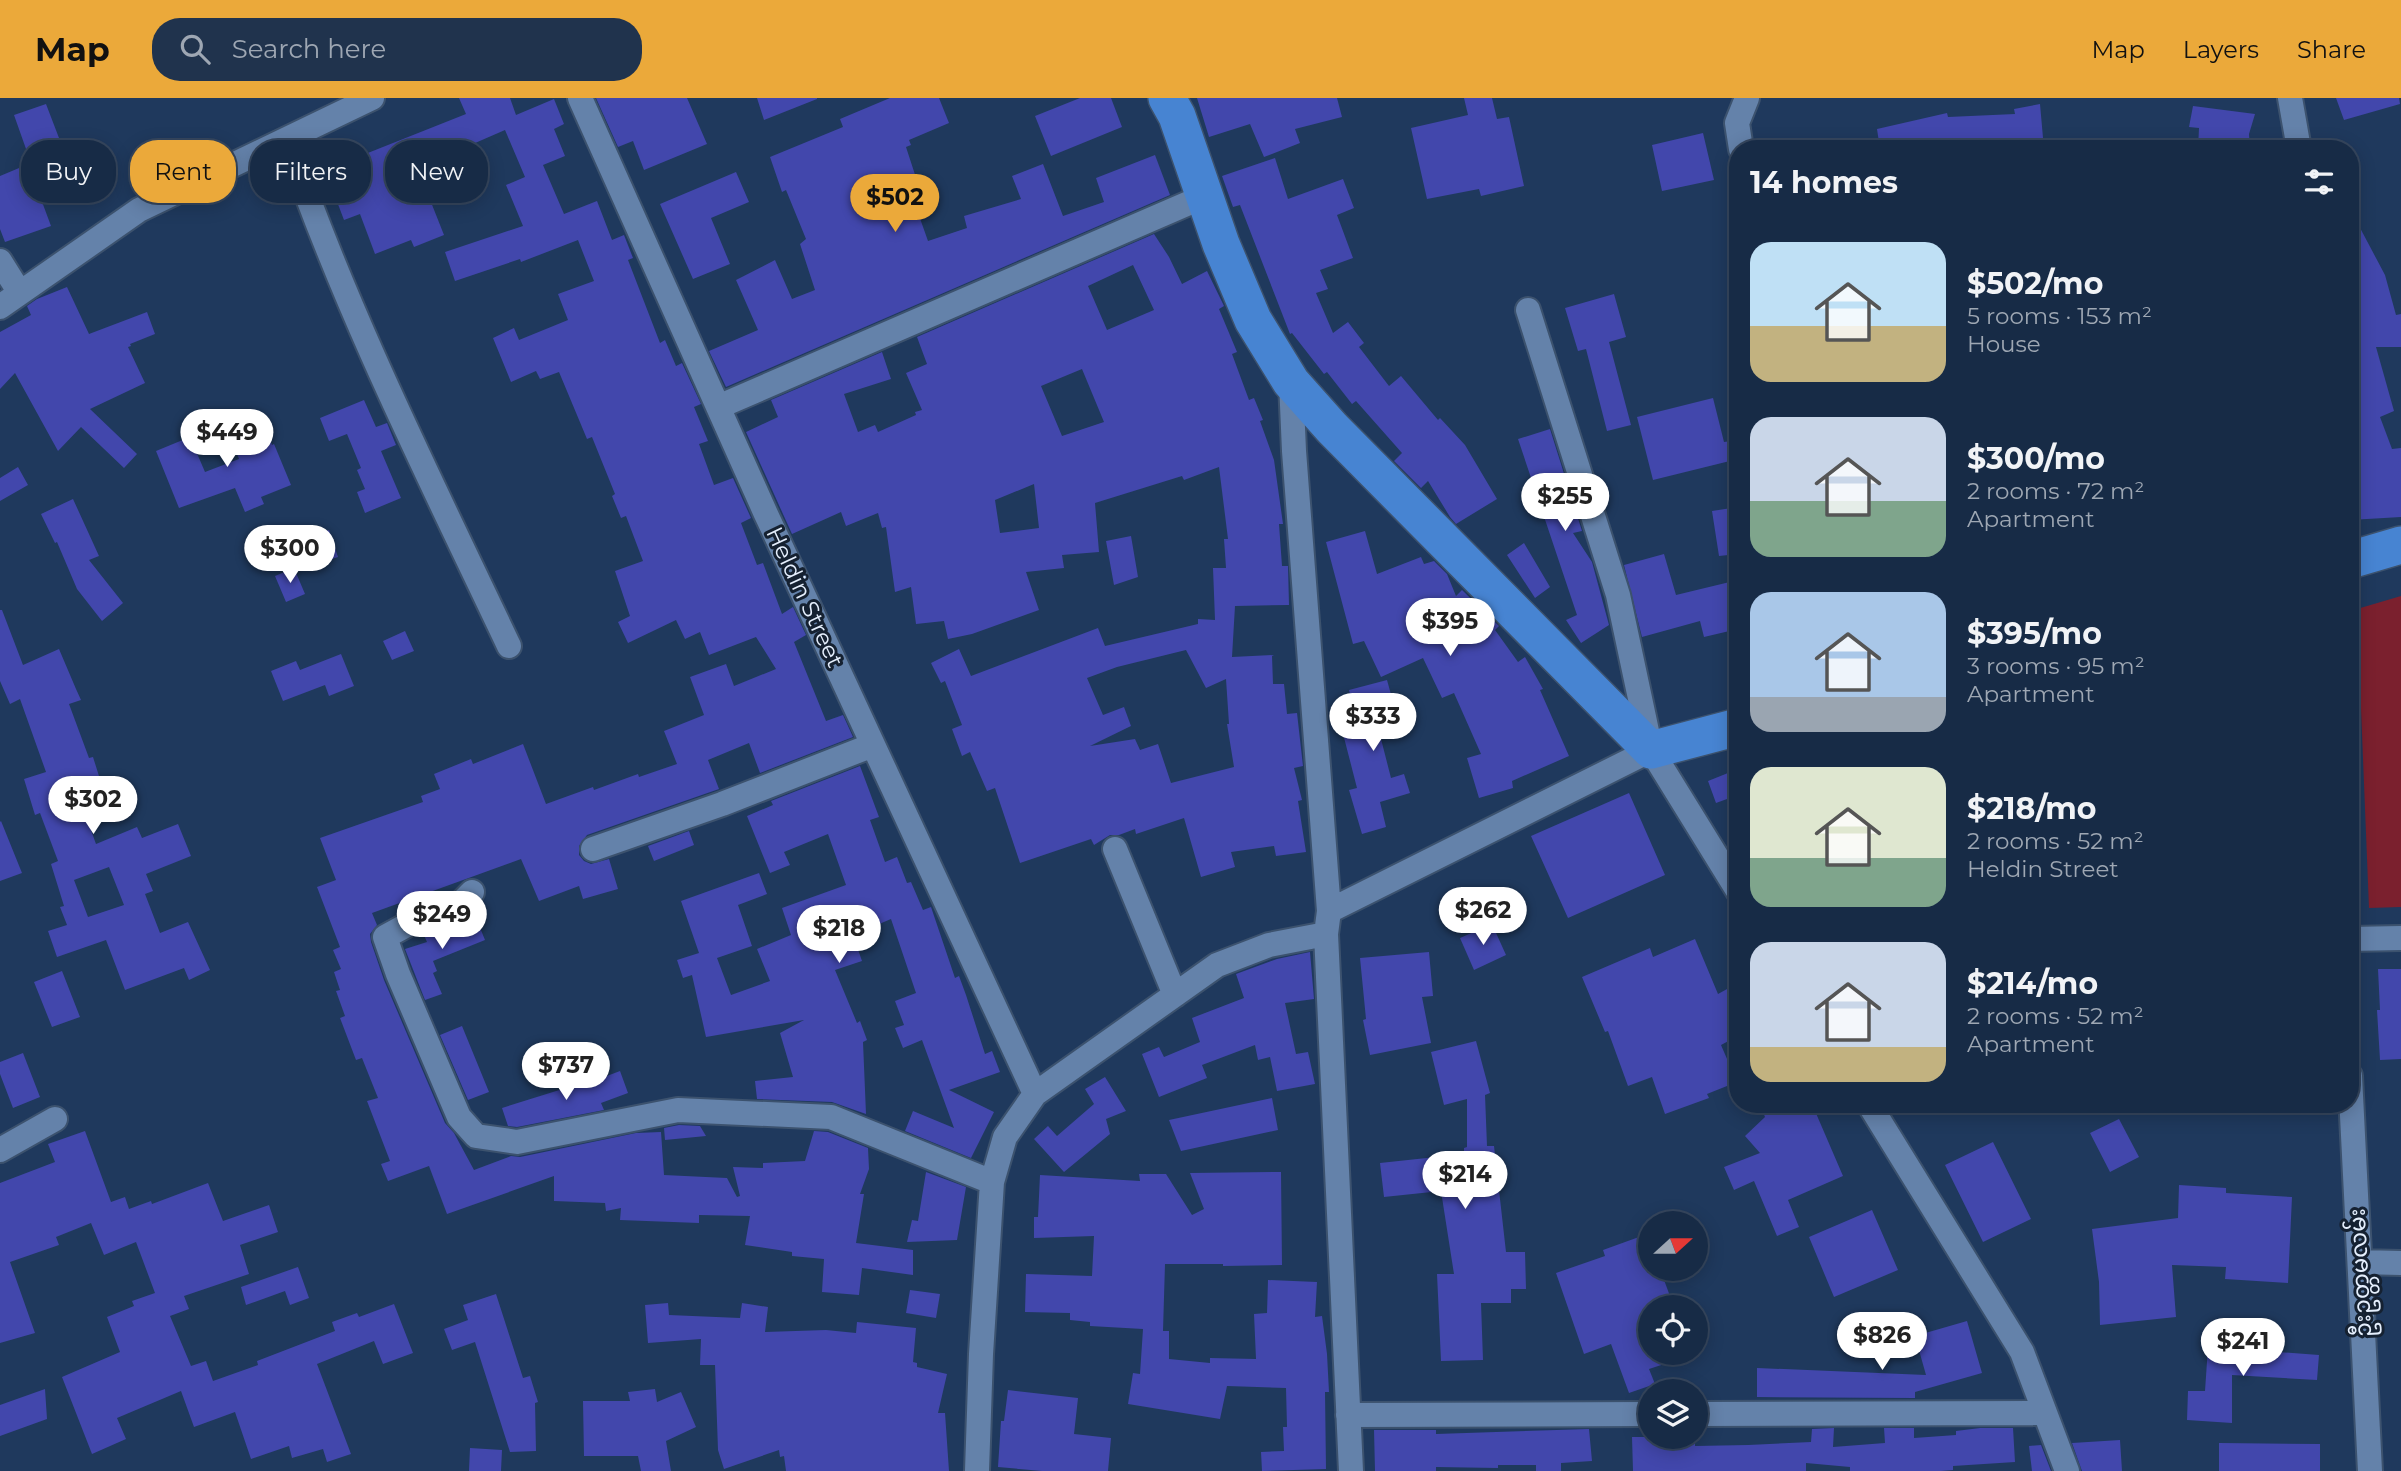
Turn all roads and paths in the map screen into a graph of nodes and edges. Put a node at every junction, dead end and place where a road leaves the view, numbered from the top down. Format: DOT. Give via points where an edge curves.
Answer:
graph roads {
  1 [pos="372,98"];
  2 [pos="580,98"];
  3 [pos="1167,98"];
  4 [pos="1746,98"];
  5 [pos="2290,98"];
  6 [pos="287,140"];
  7 [pos="1740,140"];
  8 [pos="2297,140"];
  9 [pos="250,158"];
  10 [pos="1205,196"];
  11 [pos="309,203"];
  12 [pos="0,261"];
  13 [pos="20,293"];
  14 [pos="0,307"];
  15 [pos="1528,310"];
  16 [pos="1291,382"];
  17 [pos="718,407"];
  18 [pos="2401,545"];
  19 [pos="2359,557"];
  20 [pos="509,646"];
  21 [pos="1729,729"];
  22 [pos="873,745"];
  23 [pos="1651,750"];
  24 [pos="593,849"];
  25 [pos="1115,849"];
  26 [pos="1729,876"];
  27 [pos="472,892"];
  28 [pos="1328,923"];
  29 [pos="2401,938"];
  30 [pos="2359,939"];
  31 [pos="1175,995"];
  32 [pos="1035,1094"];
  33 [pos="1875,1113"];
  34 [pos="2352,1113"];
  35 [pos="55,1119"];
  36 [pos="0,1150"];
  37 [pos="992,1182"];
  38 [pos="2360,1262"];
  39 [pos="2401,1263"];
  40 [pos="2045,1413"];
  41 [pos="1638,1414"];
  42 [pos="1708,1414"];
  43 [pos="1348,1415"];
  44 [pos="977,1471"];
  45 [pos="1351,1471"];
  46 [pos="2067,1471"];
  47 [pos="2370,1471"];
  1 -- 6 [label="street"];
  2 -- 17 [label="street, Heldin Street"];
  3 -- 10 [label="main road"];
  4 -- 7 [label="street" via="1737,122"];
  5 -- 8 [label="street"];
  9 -- 13 [label="street" via="139,211"];
  10 -- 16 [label="main road" via="1253,320"];
  10 -- 17 [label="street"];
  11 -- 20 [label="street" via="374,359"];
  12 -- 13 [label="street"];
  13 -- 14 [label="street"];
  15 -- 23 [label="street" via="1618,596"];
  16 -- 23 [label="main road"];
  16 -- 28 [label="street"];
  17 -- 22 [label="street, Heldin Street"];
  18 -- 19 [label="main road"];
  21 -- 23 [label="main road"];
  22 -- 24 [label="street"];
  22 -- 32 [label="street, Heldin Street"];
  23 -- 26 [label="street"];
  23 -- 28 [label="street"];
  25 -- 31 [label="street"];
  27 -- 37 [label="street" via="460,905 385,937 459,1117 476,1136 517,1142 678,1110 831,1117"];
  28 -- 31 [label="street" via="1217,965"];
  28 -- 43 [label="street"];
  29 -- 30 [label="street"];
  31 -- 32 [label="street"];
  32 -- 37 [label="street" via="1005,1137"];
  33 -- 40 [label="street" via="2022,1352"];
  34 -- 38 [label="street, ဦးဥတ္တမလမ်း"];
  35 -- 36 [label="street"];
  37 -- 44 [label="street"];
  38 -- 39 [label="street"];
  38 -- 47 [label="street, ဦးဥတ္တမလမ်း"];
  40 -- 42 [label="street"];
  40 -- 46 [label="street"];
  41 -- 43 [label="street"];
  43 -- 45 [label="street"];
}
